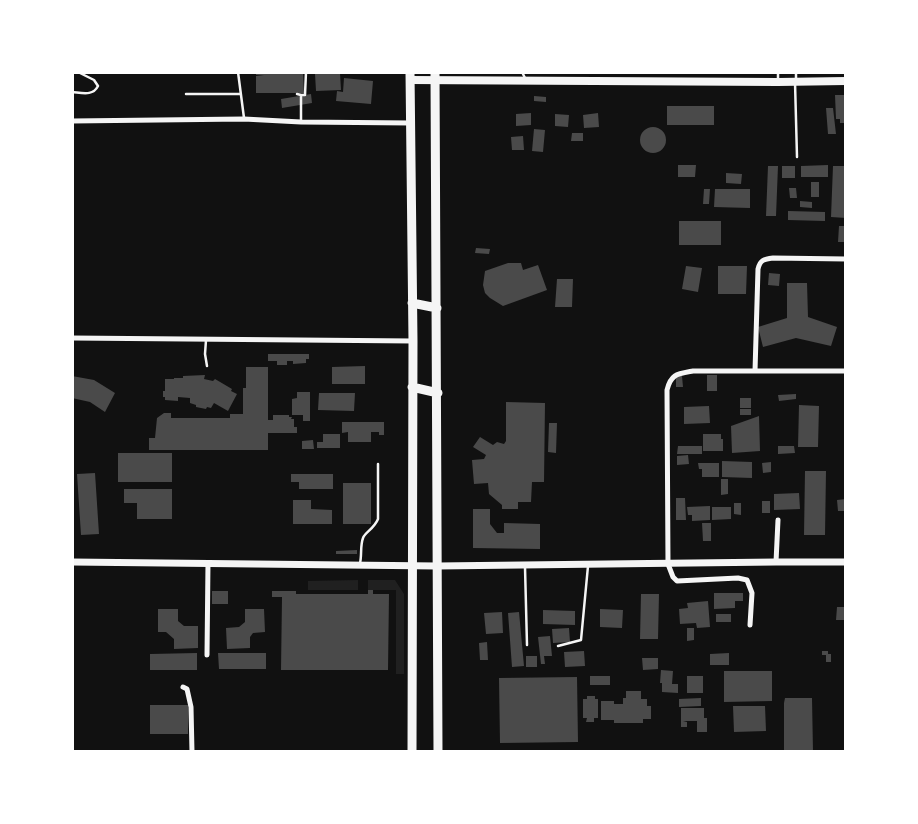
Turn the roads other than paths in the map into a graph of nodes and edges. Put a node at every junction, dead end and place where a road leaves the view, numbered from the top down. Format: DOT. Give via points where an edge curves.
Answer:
graph roads {
  1 [pos="78,72"];
  2 [pos="238,72"];
  3 [pos="306,72"];
  4 [pos="778,72"];
  5 [pos="410,76"];
  6 [pos="435,76"];
  7 [pos="524,76"];
  8 [pos="796,78"];
  9 [pos="846,81"];
  10 [pos="778,82"];
  11 [pos="72,92"];
  12 [pos="186,94"];
  13 [pos="240,94"];
  14 [pos="297,94"];
  15 [pos="301,94"];
  16 [pos="244,119"];
  17 [pos="72,122"];
  18 [pos="301,122"];
  19 [pos="411,124"];
  20 [pos="797,158"];
  21 [pos="846,259"];
  22 [pos="412,303"];
  23 [pos="437,308"];
  24 [pos="72,338"];
  25 [pos="206,339"];
  26 [pos="413,341"];
  27 [pos="207,366"];
  28 [pos="755,371"];
  29 [pos="846,371"];
  30 [pos="412,387"];
  31 [pos="438,393"];
  32 [pos="378,464"];
  33 [pos="778,520"];
  34 [pos="72,562"];
  35 [pos="776,562"];
  36 [pos="846,562"];
  37 [pos="208,563"];
  38 [pos="359,564"];
  39 [pos="668,564"];
  40 [pos="525,565"];
  41 [pos="588,565"];
  42 [pos="412,566"];
  43 [pos="437,566"];
  44 [pos="750,625"];
  45 [pos="527,645"];
  46 [pos="558,646"];
  47 [pos="207,655"];
  48 [pos="183,687"];
  49 [pos="192,752"];
  50 [pos="412,752"];
  51 [pos="438,752"];
  1 -- 11 [label="lane" via="94,80 98,86 90,94"];
  2 -- 13 [label="lane"];
  3 -- 15 [label="lane" via="305,94"];
  4 -- 10 [label="lane"];
  5 -- 6 [label="main road"];
  5 -- 19 [label="main road"];
  6 -- 7 [label="main road"];
  6 -- 23 [label="main road"];
  7 -- 10 [label="main road"];
  8 -- 9 [label="main road"];
  8 -- 10 [label="main road"];
  8 -- 20 [label="lane"];
  12 -- 13 [label="lane"];
  13 -- 16 [label="lane"];
  14 -- 15 [label="lane"];
  15 -- 18 [label="lane"];
  16 -- 17 [label="street"];
  16 -- 18 [label="street"];
  18 -- 19 [label="street"];
  19 -- 22 [label="main road"];
  21 -- 28 [label="street" via="764,258 758,269"];
  22 -- 23 [label="main road"];
  22 -- 26 [label="main road"];
  23 -- 31 [label="main road"];
  24 -- 25 [label="street"];
  25 -- 26 [label="street"];
  25 -- 27 [label="lane"];
  26 -- 30 [label="main road"];
  28 -- 29 [label="street"];
  28 -- 39 [label="street" via="692,371 677,374 669,380"];
  30 -- 31 [label="main road"];
  30 -- 42 [label="main road"];
  31 -- 43 [label="main road"];
  32 -- 38 [label="lane" via="378,519 362,539"];
  33 -- 35 [label="street"];
  34 -- 37 [label="street"];
  35 -- 36 [label="street"];
  35 -- 39 [label="street"];
  37 -- 38 [label="street"];
  37 -- 47 [label="street"];
  38 -- 42 [label="street"];
  39 -- 41 [label="street"];
  39 -- 44 [label="street" via="677,581 747,580 752,593"];
  40 -- 41 [label="street"];
  40 -- 43 [label="street"];
  40 -- 45 [label="lane"];
  41 -- 46 [label="lane" via="581,640"];
  42 -- 43 [label="street"];
  42 -- 50 [label="main road"];
  43 -- 51 [label="main road"];
  48 -- 49 [label="street" via="188,690 191,707"];
}
